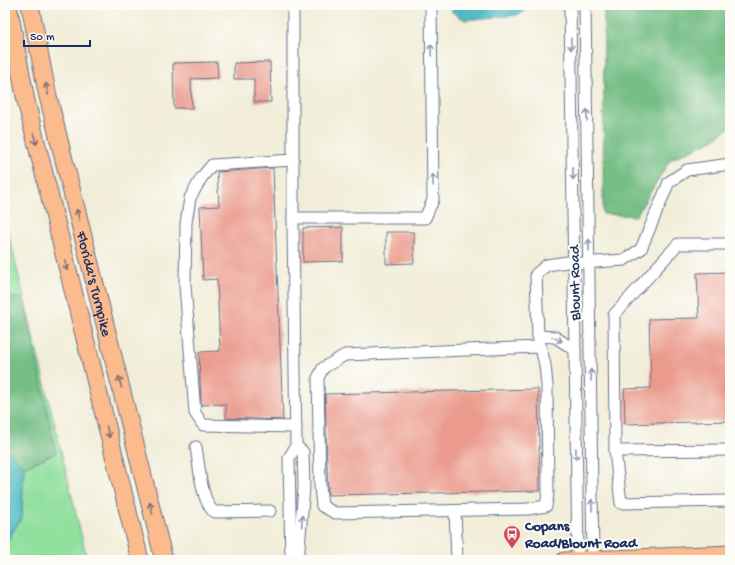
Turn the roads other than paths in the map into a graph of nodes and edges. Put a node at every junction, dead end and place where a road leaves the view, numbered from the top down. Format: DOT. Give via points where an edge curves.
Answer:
graph roads {
  1 [pos="8,5"];
  2 [pos="30,5"];
  3 [pos="293,5"];
  4 [pos="430,5"];
  5 [pos="570,5"];
  6 [pos="585,5"];
  7 [pos="293,160"];
  8 [pos="730,164"];
  9 [pos="293,218"];
  10 [pos="730,244"];
  11 [pos="574,262"];
  12 [pos="589,262"];
  13 [pos="539,341"];
  14 [pos="575,350"];
  15 [pos="296,427"];
  16 [pos="296,446"];
  17 [pos="196,447"];
  18 [pos="730,450"];
  19 [pos="615,452"];
  20 [pos="730,501"];
  21 [pos="270,511"];
  22 [pos="455,511"];
  23 [pos="138,553"];
  24 [pos="163,553"];
  25 [pos="730,553"];
  26 [pos="581,559"];
  27 [pos="291,560"];
  28 [pos="298,560"];
  29 [pos="457,560"];
  1 -- 23 [label="highway, Florida's Turnpike, one-way" via="26,101"];
  24 -- 2 [label="highway, Florida's Turnpike, one-way" via="47,92"];
  3 -- 7 [label="street"];
  9 -- 4 [label="street, one-way" via="425,218 433,200"];
  5 -- 11 [label="street, Blount Road, one-way"];
  12 -- 6 [label="street, Blount Road, one-way"];
  7 -- 9 [label="street"];
  7 -- 15 [label="street" via="212,165 190,198 186,223 185,285 195,413 202,425"];
  8 -- 12 [label="street" via="687,170 669,182 640,249 624,260"];
  9 -- 15 [label="street"];
  10 -- 19 [label="street" via="678,244 614,315"];
  11 -- 12 [label="street"];
  11 -- 13 [label="street" via="547,265 536,274"];
  11 -- 14 [label="street, Blount Road"];
  26 -- 12 [label="street, Blount Road, one-way"];
  13 -- 14 [label="street, one-way" via="555,337"];
  13 -- 22 [label="street" via="547,385 546,506 528,509"];
  13 -- 22 [label="street" via="345,355 322,368 318,378 322,506 335,513"];
  14 -- 26 [label="street, Blount Road, one-way"];
  15 -- 16 [label="street"];
  16 -- 27 [label="street" via="289,458"];
  28 -- 16 [label="street, one-way" via="304,487 303,452"];
  17 -- 21 [label="street" via="209,508 214,512"];
  18 -- 19 [label="street"];
  19 -- 20 [label="street" via="621,503"];
  22 -- 29 [label="street"];
  25 -- 26 [label="main road"];
}
